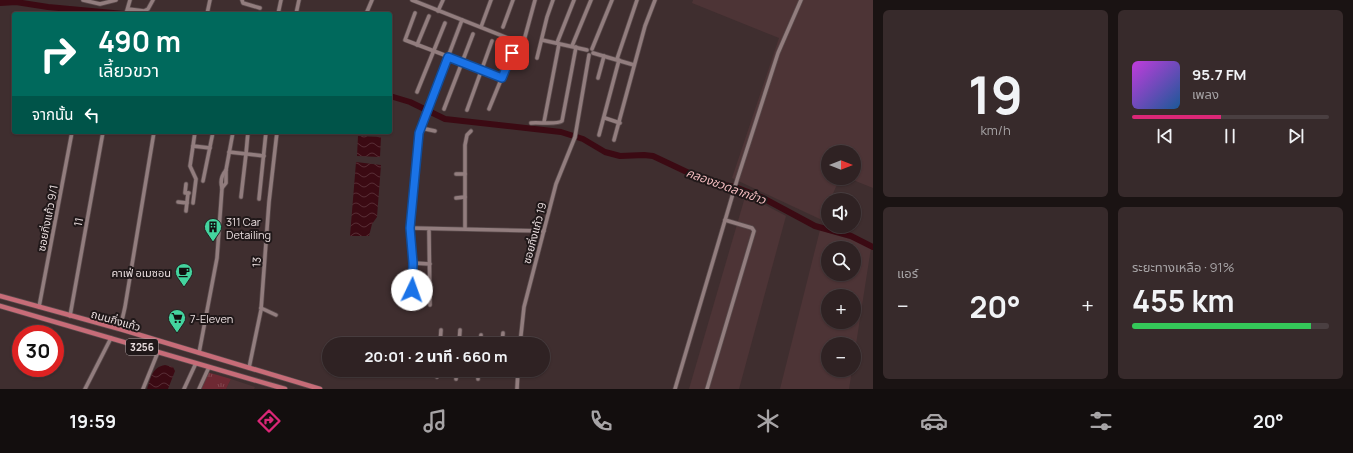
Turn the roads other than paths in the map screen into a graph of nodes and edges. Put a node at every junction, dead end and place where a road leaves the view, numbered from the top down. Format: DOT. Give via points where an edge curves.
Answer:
graph roads {
  1 [pos="83,0"];
  2 [pos="116,0"];
  3 [pos="130,0"];
  4 [pos="153,0"];
  5 [pos="210,0"];
  6 [pos="242,0"];
  7 [pos="253,0"];
  8 [pos="281,0"];
  9 [pos="299,0"];
  10 [pos="372,0"];
  11 [pos="412,0"];
  12 [pos="443,0"];
  13 [pos="491,0"];
  14 [pos="513,0"];
  15 [pos="535,0"];
  16 [pos="554,0"];
  17 [pos="574,0"];
  18 [pos="591,0"];
  19 [pos="612,0"];
  20 [pos="636,0"];
  21 [pos="655,0"];
  22 [pos="801,0"];
  23 [pos="251,6"];
  24 [pos="260,8"];
  25 [pos="438,11"];
  26 [pos="127,12"];
  27 [pos="208,12"];
  28 [pos="278,12"];
  29 [pos="296,12"];
  30 [pos="367,12"];
  31 [pos="415,13"];
  32 [pos="429,16"];
  33 [pos="462,20"];
  34 [pos="445,23"];
  35 [pos="481,27"];
  36 [pos="503,27"];
  37 [pos="473,34"];
  38 [pos="542,40"];
  39 [pos="492,42"];
  40 [pos="558,43"];
  41 [pos="417,45"];
  42 [pos="574,47"];
  43 [pos="434,51"];
  44 [pos="591,52"];
  45 [pos="512,53"];
  46 [pos="604,56"];
  47 [pos="448,57"];
  48 [pos="537,58"];
  49 [pos="618,60"];
  50 [pos="462,62"];
  51 [pos="634,65"];
  52 [pos="482,70"];
  53 [pos="502,78"];
  54 [pos="598,78"];
  55 [pos="417,92"];
  56 [pos="444,109"];
  57 [pos="489,109"];
  58 [pos="467,110"];
  59 [pos="605,118"];
  60 [pos="531,122"];
  61 [pos="544,122"];
  62 [pos="620,123"];
  63 [pos="421,128"];
  64 [pos="435,131"];
  65 [pos="471,131"];
  66 [pos="72,134"];
  67 [pos="103,134"];
  68 [pos="154,134"];
  69 [pos="196,134"];
  70 [pos="213,134"];
  71 [pos="233,134"];
  72 [pos="248,134"];
  73 [pos="266,134"];
  74 [pos="277,134"];
  75 [pos="600,135"];
  76 [pos="614,140"];
  77 [pos="193,146"];
  78 [pos="210,148"];
  79 [pos="229,152"];
  80 [pos="246,154"];
  81 [pos="264,156"];
  82 [pos="456,174"];
  83 [pos="465,174"];
  84 [pos="203,181"];
  85 [pos="186,184"];
  86 [pos="188,193"];
  87 [pos="194,194"];
  88 [pos="240,197"];
  89 [pos="456,198"];
  90 [pos="465,198"];
  91 [pos="259,199"];
  92 [pos="178,202"];
  93 [pos="187,203"];
  94 [pos="193,203"];
  95 [pos="186,211"];
  96 [pos="725,220"];
  97 [pos="410,228"];
  98 [pos="465,228"];
  99 [pos="430,231"];
  100 [pos="544,231"];
  101 [pos="413,263"];
  102 [pos="430,264"];
  103 [pos="0,296"];
  104 [pos="20,302"];
  105 [pos="411,303"];
  106 [pos="430,305"];
  107 [pos="0,306"];
  108 [pos="39,307"];
  109 [pos="261,308"];
  110 [pos="18,311"];
  111 [pos="276,315"];
  112 [pos="70,316"];
  113 [pos="120,329"];
  114 [pos="441,330"];
  115 [pos="460,330"];
  116 [pos="503,334"];
  117 [pos="440,337"];
  118 [pos="460,337"];
  119 [pos="503,337"];
  120 [pos="521,337"];
  121 [pos="111,338"];
  122 [pos="158,352"];
  123 [pos="200,353"];
  124 [pos="196,363"];
  125 [pos="209,366"];
  126 [pos="249,368"];
  127 [pos="518,377"];
  128 [pos="85,389"];
  129 [pos="143,389"];
  130 [pos="184,389"];
  131 [pos="199,389"];
  132 [pos="285,389"];
  133 [pos="320,389"];
  134 [pos="517,389"];
  135 [pos="675,389"];
  136 [pos="707,389"];
  1 -- 2 [label="street" via="100,4"];
  3 -- 26 [label="street"];
  4 -- 26 [label="street" via="148,9"];
  5 -- 27 [label="street"];
  6 -- 23 [label="street" via="242,3"];
  7 -- 23 [label="street"];
  8 -- 28 [label="street"];
  9 -- 29 [label="street"];
  10 -- 30 [label="street"];
  11 -- 25 [label="street"];
  12 -- 25 [label="street"];
  13 -- 35 [label="street"];
  14 -- 36 [label="street"];
  15 -- 35 [label="street" via="523,44"];
  16 -- 38 [label="street"];
  17 -- 40 [label="street"];
  18 -- 42 [label="street"];
  19 -- 44 [label="street, ซอยกิ่งแก้ว 19"];
  20 -- 49 [label="street"];
  21 -- 51 [label="street"];
  22 -- 96 [label="street" via="778,53"];
  23 -- 24 [label="street"];
  25 -- 33 [label="street"];
  31 -- 41 [label="street" via="405,40"];
  32 -- 41 [label="street"];
  33 -- 35 [label="street"];
  33 -- 47 [label="street"];
  34 -- 43 [label="street"];
  37 -- 50 [label="street"];
  38 -- 40 [label="street"];
  38 -- 48 [label="street"];
  39 -- 52 [label="street"];
  40 -- 42 [label="street"];
  40 -- 61 [label="street"];
  41 -- 43 [label="street"];
  42 -- 44 [label="street"];
  42 -- 61 [label="street" via="562,121"];
  43 -- 47 [label="street"];
  43 -- 55 [label="street"];
  44 -- 46 [label="street"];
  44 -- 100 [label="street, ซอยกิ่งแก้ว 19" via="573,144 556,184"];
  45 -- 53 [label="street"];
  46 -- 49 [label="street"];
  46 -- 54 [label="street"];
  47 -- 50 [label="street"];
  47 -- 63 [label="street"];
  49 -- 51 [label="street"];
  49 -- 59 [label="street"];
  50 -- 52 [label="street"];
  50 -- 56 [label="street"];
  51 -- 62 [label="street"];
  52 -- 53 [label="street"];
  52 -- 58 [label="street"];
  53 -- 57 [label="street"];
  59 -- 62 [label="street"];
  59 -- 75 [label="street"];
  60 -- 61 [label="street"];
  62 -- 76 [label="street"];
  63 -- 64 [label="street"];
  63 -- 97 [label="street"];
  65 -- 83 [label="street" via="466,137"];
  66 -- 108 [label="street, ซอยกิ่งแก้ว 9/1"];
  67 -- 112 [label="street, 11"];
  68 -- 113 [label="street"];
  69 -- 77 [label="street"];
  70 -- 78 [label="street"];
  71 -- 79 [label="street"];
  72 -- 80 [label="street"];
  73 -- 81 [label="street"];
  74 -- 109 [label="street, 13"];
  77 -- 78 [label="street"];
  77 -- 87 [label="street" via="190,166 196,180"];
  78 -- 84 [label="street"];
  79 -- 80 [label="street"];
  79 -- 123 [label="street" via="226,183 222,188 217,258"];
  80 -- 81 [label="street"];
  80 -- 88 [label="street"];
  81 -- 91 [label="street"];
  82 -- 83 [label="street"];
  83 -- 90 [label="street"];
  85 -- 86 [label="street" via="185,193"];
  86 -- 87 [label="street"];
  86 -- 93 [label="street"];
  87 -- 94 [label="street"];
  89 -- 90 [label="street"];
  90 -- 98 [label="street"];
  92 -- 93 [label="street"];
  93 -- 95 [label="street"];
  96 -- 135 [label="street"];
  96 -- 136 [label="street" via="752,228 754,231"];
  97 -- 98 [label="street"];
  97 -- 101 [label="street"];
  98 -- 100 [label="street"];
  99 -- 102 [label="street"];
  100 -- 120 [label="street, ซอยกิ่งแก้ว 19" via="524,307"];
  101 -- 102 [label="street"];
  101 -- 105 [label="street"];
  102 -- 106 [label="street"];
  103 -- 104 [label="main road, ถนนกิ่งแก้ว / 3256"];
  104 -- 108 [label="main road, ถนนกิ่งแก้ว / 3256"];
  104 -- 110 [label="main road"];
  107 -- 110 [label="main road, ถนนกิ่งแก้ว / 3256"];
  108 -- 112 [label="main road, ถนนกิ่งแก้ว / 3256"];
  109 -- 111 [label="street"];
  109 -- 126 [label="street, 13"];
  110 -- 121 [label="main road, ถนนกิ่งแก้ว / 3256"];
  112 -- 113 [label="main road, ถนนกิ่งแก้ว / 3256"];
  113 -- 123 [label="main road, ถนนกิ่งแก้ว / 3256"];
  114 -- 117 [label="street"];
  115 -- 118 [label="street"];
  116 -- 119 [label="street"];
  121 -- 122 [label="main road, ถนนกิ่งแก้ว / 3256"];
  121 -- 128 [label="street"];
  122 -- 124 [label="main road, ถนนกิ่งแก้ว / 3256"];
  122 -- 129 [label="street"];
  123 -- 126 [label="main road, ถนนกิ่งแก้ว / 3256"];
  124 -- 125 [label="main road, ถนนกิ่งแก้ว / 3256"];
  124 -- 130 [label="street"];
  125 -- 131 [label="street"];
  125 -- 132 [label="main road, ถนนกิ่งแก้ว / 3256"];
  126 -- 133 [label="main road, ถนนกิ่งแก้ว / 3256"];
  127 -- 134 [label="street"];
}
